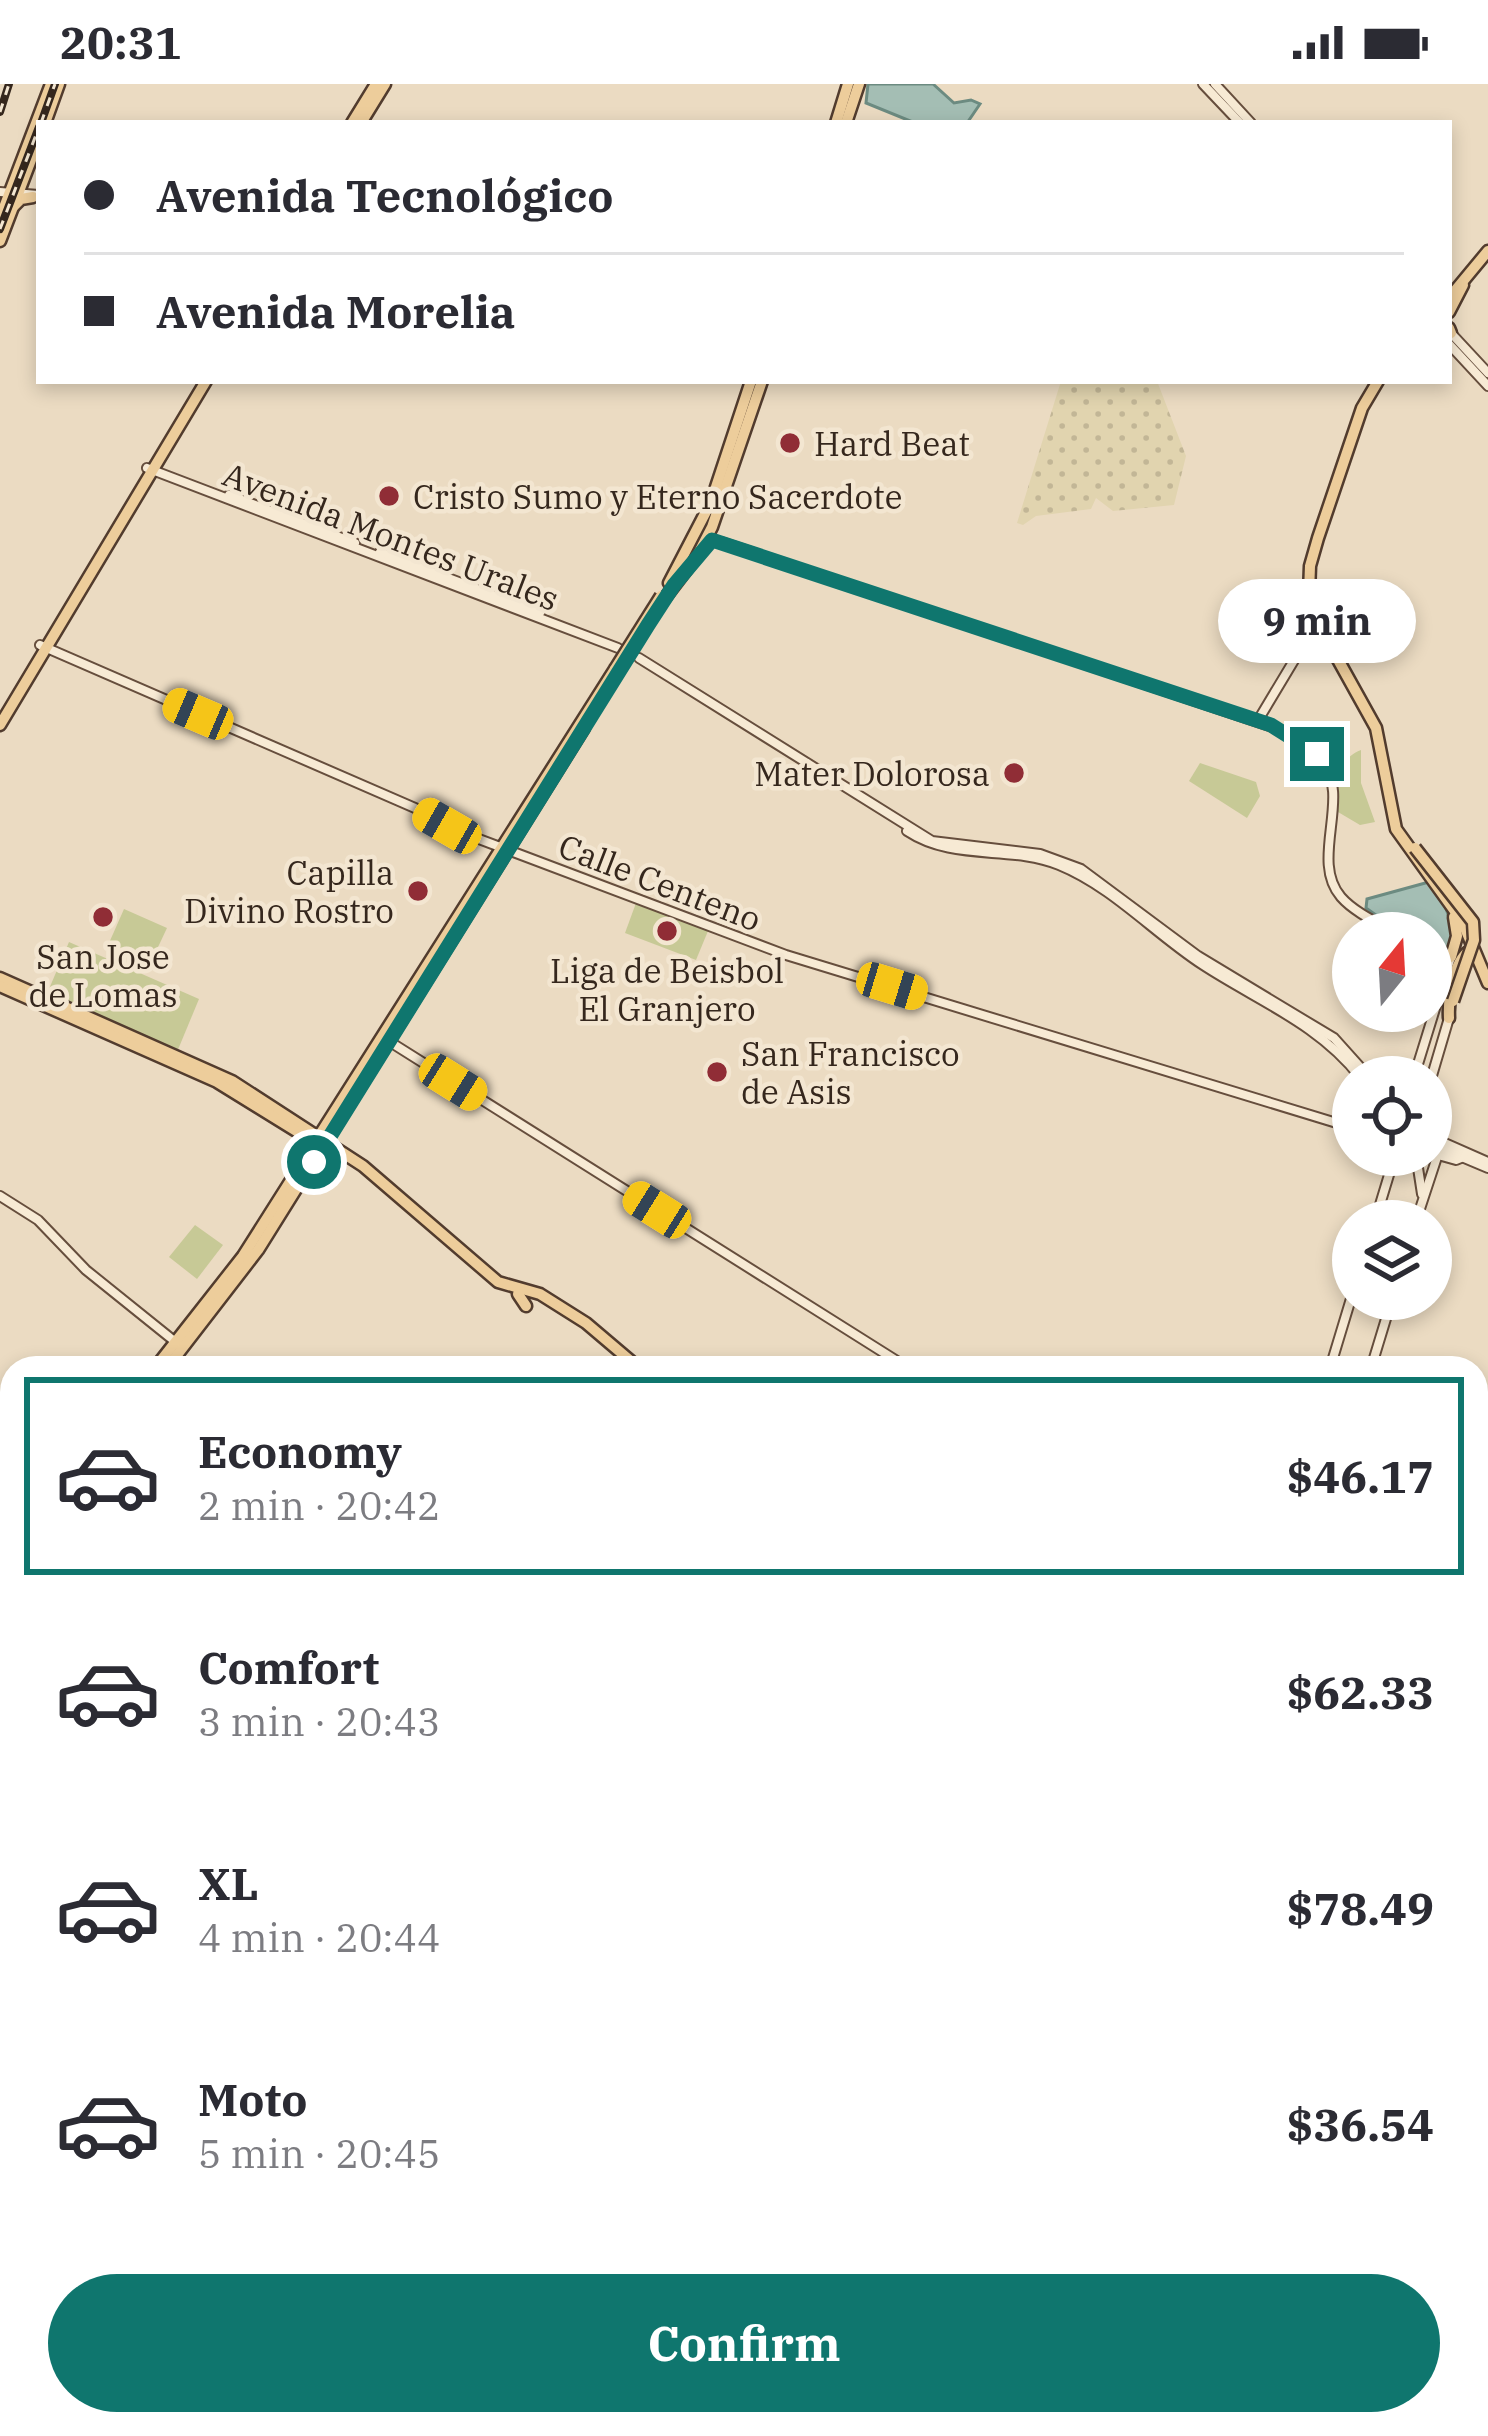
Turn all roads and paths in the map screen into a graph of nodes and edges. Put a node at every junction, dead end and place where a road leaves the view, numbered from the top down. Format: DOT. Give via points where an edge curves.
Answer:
graph roads {
  1 [pos="55,84"];
  2 [pos="380,84"];
  3 [pos="848,84"];
  4 [pos="859,84"];
  5 [pos="1203,84"];
  6 [pos="1215,84"];
  7 [pos="1237,114"];
  8 [pos="42,120"];
  9 [pos="46,120"];
  10 [pos="359,120"];
  11 [pos="837,120"];
  12 [pos="847,120"];
  13 [pos="36,137"];
  14 [pos="36,146"];
  15 [pos="15,196"];
  16 [pos="0,241"];
  17 [pos="1485,259"];
  18 [pos="1454,299"];
  19 [pos="1452,333"];
  20 [pos="1452,346"];
  21 [pos="1483,372"];
  22 [pos="200,384"];
  23 [pos="761,384"];
  24 [pos="1380,384"];
  25 [pos="750,385"];
  26 [pos="1488,386"];
  27 [pos="733,395"];
  28 [pos="151,468"];
  29 [pos="709,535"];
  30 [pos="759,552"];
  31 [pos="663,597"];
  32 [pos="1323,635"];
  33 [pos="44,646"];
  34 [pos="619,647"];
  35 [pos="638,659"];
  36 [pos="0,712"];
  37 [pos="1263,715"];
  38 [pos="0,724"];
  39 [pos="1415,848"];
  40 [pos="504,849"];
  41 [pos="1332,878"];
  42 [pos="1441,893"];
  43 [pos="1363,912"];
  44 [pos="1450,912"];
  45 [pos="1452,916"];
  46 [pos="1452,952"];
  47 [pos="1483,965"];
  48 [pos="1488,983"];
  49 [pos="1452,991"];
  50 [pos="7,993"];
  51 [pos="1452,1008"];
  52 [pos="392,1040"];
  53 [pos="1342,1056"];
  54 [pos="353,1091"];
  55 [pos="332,1116"];
  56 [pos="1332,1122"];
  57 [pos="301,1130"];
  58 [pos="333,1130"];
  59 [pos="321,1142"];
  60 [pos="342,1156"];
  61 [pos="1452,1157"];
  62 [pos="308,1162"];
  63 [pos="1488,1165"];
  64 [pos="1423,1176"];
  65 [pos="1427,1176"];
  66 [pos="1425,1183"];
  67 [pos="0,1194"];
  68 [pos="1422,1200"];
  69 [pos="278,1207"];
  70 [pos="518,1294"];
  71 [pos="526,1306"];
  72 [pos="1345,1320"];
  73 [pos="1386,1320"];
  74 [pos="179,1343"];
  75 [pos="166,1356"];
  76 [pos="172,1356"];
  77 [pos="619,1356"];
  78 [pos="622,1356"];
  79 [pos="884,1356"];
  80 [pos="1334,1356"];
  81 [pos="1375,1356"];
  1 -- 8 [label="main road"];
  1 -- 9 [label="main road"];
  2 -- 10 [label="main road"];
  3 -- 11 [label="main road"];
  4 -- 12 [label="main road"];
  5 -- 7 [label="main road"];
  6 -- 7 [label="main road"];
  13 -- 15 [label="main road"];
  14 -- 15 [label="main road"];
  15 -- 16 [label="main road"];
  17 -- 18 [label="main road"];
  19 -- 21 [label="main road"];
  20 -- 21 [label="main road"];
  21 -- 26 [label="main road"];
  22 -- 28 [label="main road"];
  23 -- 29 [label="main road"];
  24 -- 32 [label="main road" via="1319,543 1314,586"];
  25 -- 27 [label="main road"];
  25 -- 29 [label="main road" via="711,502"];
  28 -- 33 [label="main road"];
  28 -- 34 [label="main road, Avenida Montes Urales"];
  29 -- 30 [label="main road"];
  29 -- 31 [label="main road"];
  29 -- 31 [label="main road"];
  30 -- 37 [label="main road"];
  30 -- 41 [label="main road" via="1280,731 1328,770"];
  31 -- 40 [label="main road, bridge"];
  32 -- 37 [label="main road"];
  32 -- 39 [label="main road" via="1381,726 1396,814"];
  32 -- 42 [label="main road" via="1376,728 1396,829"];
  33 -- 36 [label="main road"];
  33 -- 38 [label="main road"];
  33 -- 40 [label="main road, Calle Centeno"];
  35 -- 53 [label="main road" via="929,845 1048,862 1085,878"];
  37 -- 41 [label="main road" via="1330,766"];
  39 -- 47 [label="main road" via="1465,913"];
  39 -- 51 [label="main road, bridge" via="1473,922"];
  40 -- 52 [label="main road"];
  40 -- 56 [label="main road, Calle Centeno" via="809,963"];
  41 -- 43 [label="main road"];
  42 -- 44 [label="main road"];
  42 -- 47 [label="main road"];
  45 -- 46 [label="main road"];
  47 -- 48 [label="main road"];
  47 -- 49 [label="main road" via="1469,951 1462,956"];
  50 -- 57 [label="main road" via="217,1082"];
  50 -- 57 [label="main road" via="221,1075"];
  52 -- 54 [label="main road"];
  52 -- 79 [label="main road"];
  54 -- 55 [label="main road"];
  54 -- 58 [label="main road"];
  55 -- 57 [label="main road" via="318,1129"];
  55 -- 59 [label="main road"];
  57 -- 59 [label="main road"];
  57 -- 62 [label="main road"];
  58 -- 59 [label="main road"];
  58 -- 60 [label="main road"];
  59 -- 60 [label="main road"];
  59 -- 62 [label="main road"];
  60 -- 62 [label="main road"];
  60 -- 70 [label="main road" via="493,1285"];
  60 -- 78 [label="main road" via="495,1280 540,1294"];
  61 -- 63 [label="main road"];
  62 -- 69 [label="main road"];
  64 -- 66 [label="main road"];
  65 -- 66 [label="main road"];
  66 -- 68 [label="main road"];
  67 -- 74 [label="main road" via="41,1218"];
  69 -- 74 [label="main road"];
  69 -- 74 [label="main road" via="274,1226"];
  70 -- 71 [label="main road"];
  70 -- 77 [label="main road"];
  72 -- 80 [label="main road"];
  73 -- 81 [label="main road"];
  74 -- 75 [label="main road"];
  74 -- 76 [label="main road"];
}
